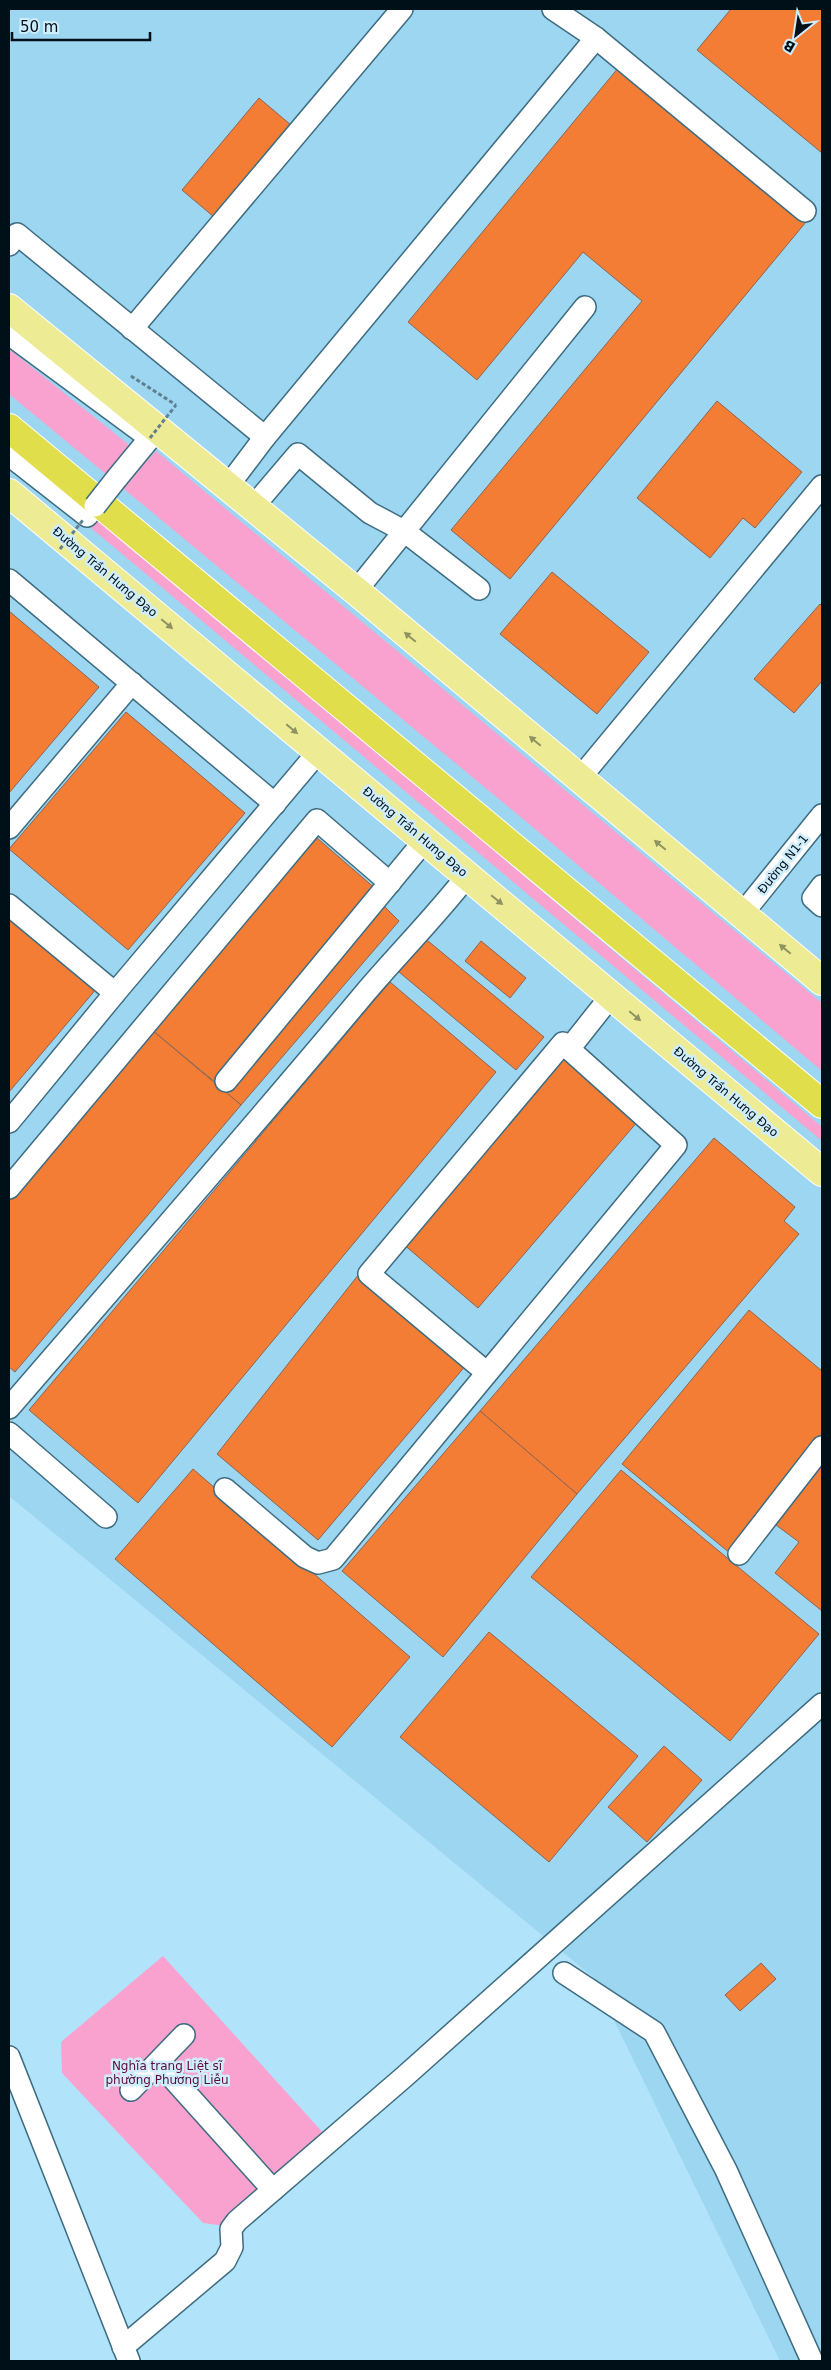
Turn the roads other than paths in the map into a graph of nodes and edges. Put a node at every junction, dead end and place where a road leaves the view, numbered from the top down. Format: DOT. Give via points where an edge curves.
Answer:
graph roads {
  1 [pos="402,9"];
  2 [pos="553,9"];
  3 [pos="596,38"];
  4 [pos="805,211"];
  5 [pos="9,245"];
  6 [pos="584,307"];
  7 [pos="9,308"];
  8 [pos="132,329"];
  9 [pos="9,334"];
  10 [pos="9,428"];
  11 [pos="265,437"];
  12 [pos="9,455"];
  13 [pos="228,486"];
  14 [pos="822,486"];
  15 [pos="9,492"];
  16 [pos="253,507"];
  17 [pos="404,531"];
  18 [pos="9,580"];
  19 [pos="479,589"];
  20 [pos="356,591"];
  21 [pos="132,683"];
  22 [pos="319,751"];
  23 [pos="580,778"];
  24 [pos="275,804"];
  25 [pos="822,815"];
  26 [pos="9,828"];
  27 [pos="425,840"];
  28 [pos="467,876"];
  29 [pos="390,884"];
  30 [pos="822,886"];
  31 [pos="9,905"];
  32 [pos="822,906"];
  33 [pos="743,913"];
  34 [pos="822,981"];
  35 [pos="115,993"];
  36 [pos="611,996"];
  37 [pos="569,1049"];
  38 [pos="226,1081"];
  39 [pos="822,1104"];
  40 [pos="9,1122"];
  41 [pos="822,1172"];
  42 [pos="9,1188"];
  43 [pos="486,1372"];
  44 [pos="9,1408"];
  45 [pos="9,1434"];
  46 [pos="822,1447"];
  47 [pos="225,1489"];
  48 [pos="106,1517"];
  49 [pos="739,1554"];
  50 [pos="822,1704"];
  51 [pos="564,1973"];
  52 [pos="184,2035"];
  53 [pos="9,2057"];
  54 [pos="159,2063"];
  55 [pos="131,2090"];
  56 [pos="273,2190"];
  57 [pos="126,2354"];
  58 [pos="812,2361"];
  1 -- 8 [label="street"];
  2 -- 3 [label="street"];
  3 -- 4 [label="street"];
  3 -- 11 [label="street"];
  5 -- 8 [label="street" via="17,234"];
  6 -- 17 [label="street"];
  7 -- 13 [label="main road"];
  8 -- 11 [label="street"];
  9 -- 12 [label="street, bridge" via="150,438 87,516"];
  10 -- 39 [label="highway"];
  11 -- 13 [label="street"];
  13 -- 16 [label="main road"];
  14 -- 23 [label="street"];
  15 -- 22 [label="main road, Đường Trần Hưng Đạo, one-way"];
  16 -- 17 [label="street" via="298,454 370,513"];
  16 -- 20 [label="main road"];
  17 -- 19 [label="street"];
  17 -- 20 [label="street"];
  18 -- 21 [label="street"];
  23 -- 20 [label="main road, one-way"];
  21 -- 24 [label="street"];
  21 -- 26 [label="street"];
  22 -- 24 [label="street"];
  22 -- 27 [label="main road, Đường Trần Hưng Đạo"];
  33 -- 23 [label="main road, one-way"];
  24 -- 35 [label="street"];
  25 -- 33 [label="street, Đường N1-1"];
  27 -- 28 [label="main road, Đường Trần Hưng Đạo"];
  27 -- 29 [label="street"];
  28 -- 36 [label="main road, Đường Trần Hưng Đạo, one-way"];
  28 -- 44 [label="street"];
  29 -- 38 [label="street"];
  29 -- 42 [label="street" via="317,820"];
  30 -- 32 [label="street" via="813,898"];
  31 -- 35 [label="street"];
  34 -- 33 [label="main road, one-way"];
  35 -- 40 [label="street"];
  36 -- 37 [label="street"];
  36 -- 41 [label="main road, Đường Trần Hưng Đạo, one-way"];
  37 -- 43 [label="street" via="676,1145"];
  37 -- 43 [label="street" via="562,1043 369,1274"];
  43 -- 47 [label="street" via="339,1553 327,1561 314,1562 306,1558"];
  45 -- 48 [label="street"];
  46 -- 49 [label="street"];
  50 -- 56 [label="street"];
  51 -- 58 [label="street" via="654,2032 726,2170"];
  52 -- 54 [label="street"];
  53 -- 57 [label="street"];
  54 -- 55 [label="street"];
  54 -- 56 [label="street"];
  56 -- 57 [label="street" via="231,2229 232,2247 225,2261"];
}
